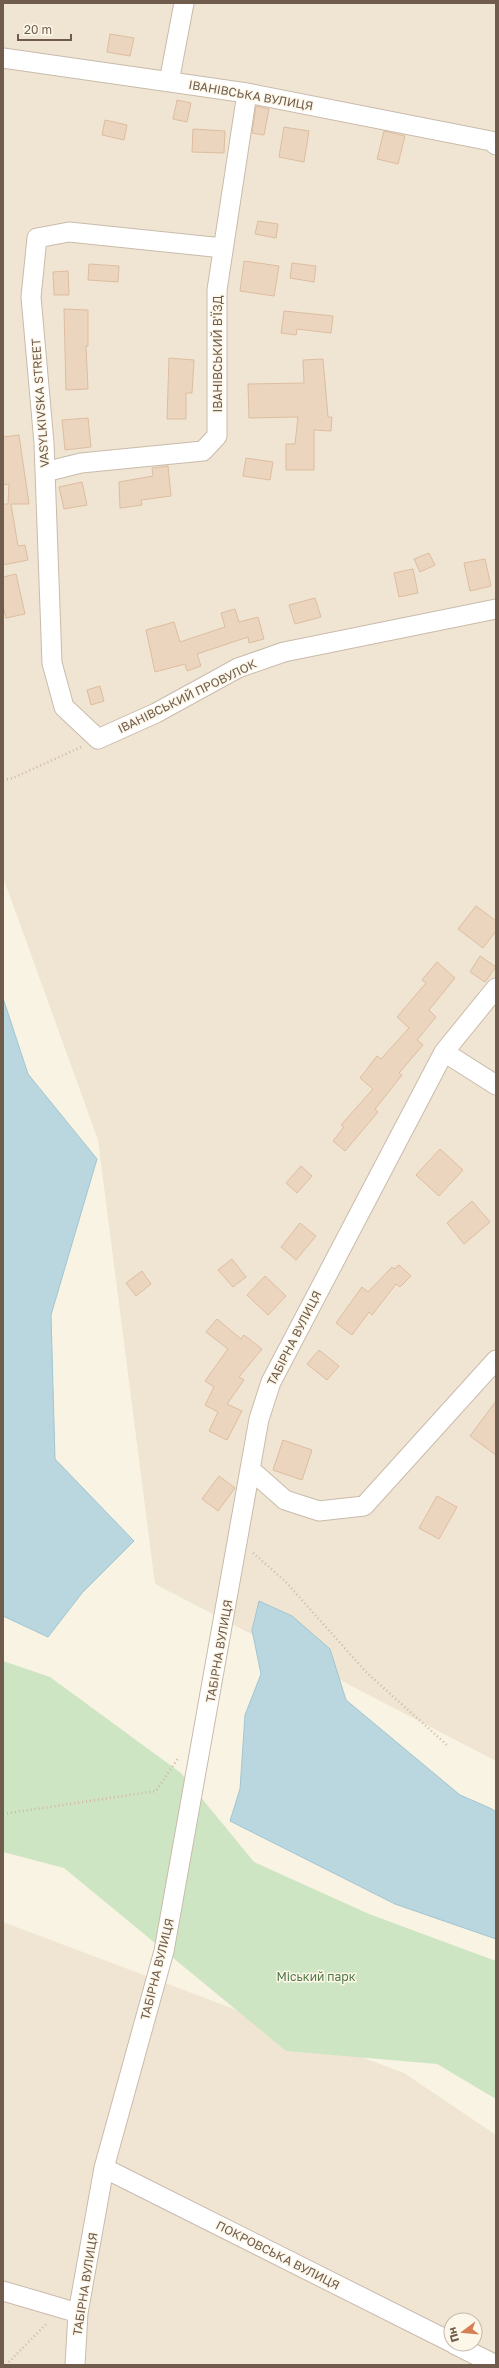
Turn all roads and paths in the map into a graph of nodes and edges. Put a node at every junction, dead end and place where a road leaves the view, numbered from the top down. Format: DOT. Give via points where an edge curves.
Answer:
graph roads {
  1 [pos="184,3"];
  2 [pos="3,58"];
  3 [pos="169,82"];
  4 [pos="247,93"];
  5 [pos="496,144"];
  6 [pos="223,248"];
  7 [pos="45,472"];
  8 [pos="496,609"];
  9 [pos="98,739"];
  10 [pos="3,780"];
  11 [pos="496,988"];
  12 [pos="444,1052"];
  13 [pos="496,1085"];
  14 [pos="496,1360"];
  15 [pos="250,1469"];
  16 [pos="238,1540"];
  17 [pos="447,1745"];
  18 [pos="181,1754"];
  19 [pos="3,1814"];
  20 [pos="104,2168"];
  21 [pos="3,2291"];
  22 [pos="70,2310"];
  23 [pos="443,2338"];
  24 [pos="470,2352"];
  25 [pos="6,2365"];
  26 [pos="75,2365"];
  27 [pos="496,2365"];
  1 -- 3 [label="street"];
  2 -- 3 [label="street, ІВАНІВСЬКА ВУЛИЦЯ"];
  3 -- 4 [label="street, ІВАНІВСЬКА ВУЛИЦЯ"];
  4 -- 5 [label="street, ІВАНІВСЬКА ВУЛИЦЯ"];
  4 -- 6 [label="street, ІВАНІВСЬКИЙ В'ЇЗД"];
  6 -- 7 [label="street, ІВАНІВСЬКИЙ В'ЇЗД" via="217,290 217,436 202,451 81,463"];
  6 -- 7 [label="street, VASYLKIVSKA STREET" via="69,232 37,238 32,297"];
  7 -- 9 [label="street, VASYLKIVSKA STREET" via="52,663 64,707"];
  8 -- 9 [label="street, ІВАНІВСЬКИЙ ПРОВУЛОК" via="284,652 238,668 156,713"];
  9 -- 10 [label="path" via="13,778"];
  11 -- 12 [label="street, ТАБІРНА ВУЛИЦЯ"];
  12 -- 13 [label="street"];
  12 -- 15 [label="street, ТАБІРНА ВУЛИЦЯ" via="271,1382 259,1419"];
  14 -- 15 [label="street" via="364,1506 318,1512 285,1500"];
  15 -- 16 [label="street, ТАБІРНА ВУЛИЦЯ"];
  16 -- 17 [label="path" via="285,1582 366,1672"];
  16 -- 20 [label="street, ТАБІРНА ВУЛИЦЯ" via="164,1951"];
  18 -- 19 [label="path" via="156,1791"];
  20 -- 22 [label="street, ТАБІРНА ВУЛИЦЯ"];
  20 -- 23 [label="street, ПОКРОВСЬКА ВУЛИЦЯ"];
  21 -- 22 [label="street"];
  22 -- 25 [label="path"];
  22 -- 26 [label="street, ТАБІРНА ВУЛИЦЯ"];
  24 -- 27 [label="street"];
}
